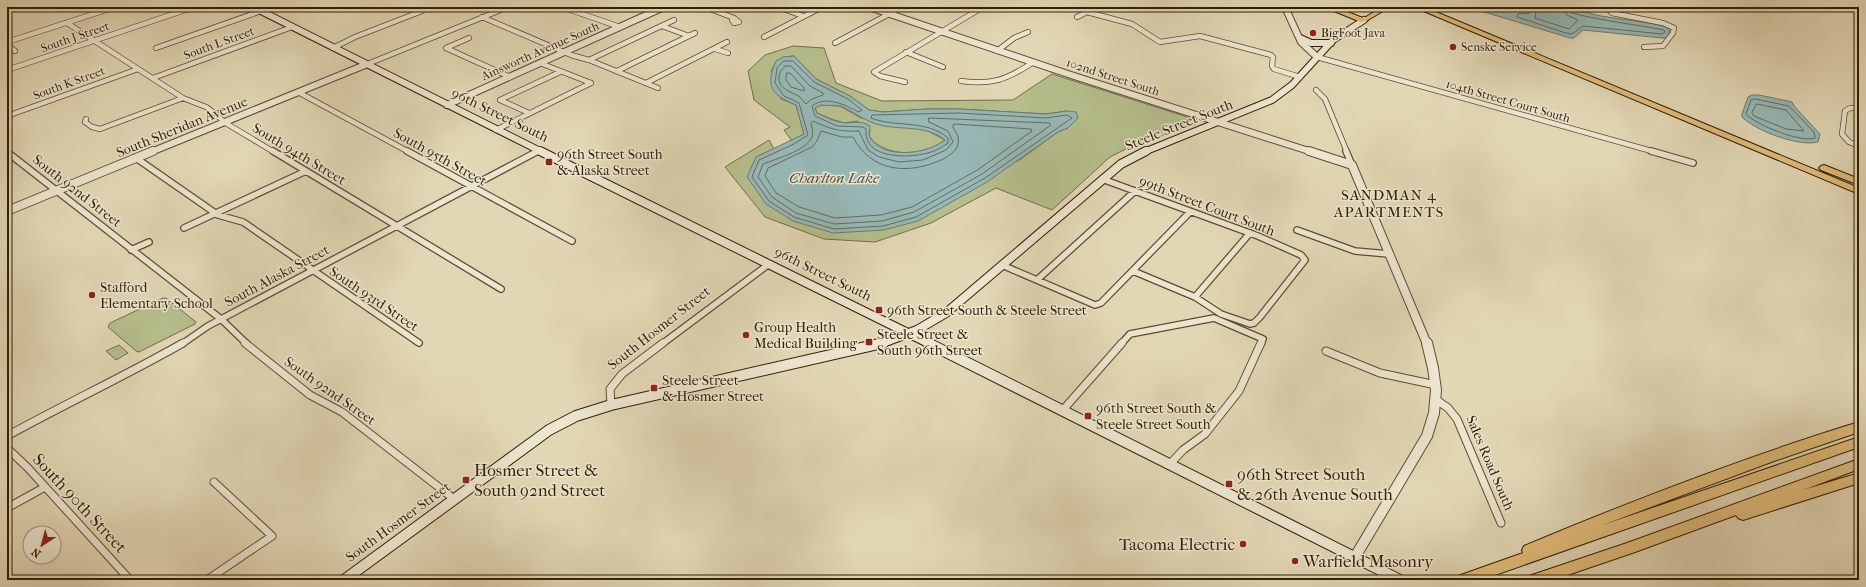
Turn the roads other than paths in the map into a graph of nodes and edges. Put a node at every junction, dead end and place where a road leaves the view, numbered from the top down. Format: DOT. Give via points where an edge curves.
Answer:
graph roads {
  1 [pos="115,7"];
  2 [pos="194,7"];
  3 [pos="253,7"];
  4 [pos="508,7"];
  5 [pos="562,7"];
  6 [pos="664,7"];
  7 [pos="705,7"];
  8 [pos="778,7"];
  9 [pos="822,7"];
  10 [pos="869,7"];
  11 [pos="902,7"];
  12 [pos="983,7"];
  13 [pos="1286,7"];
  14 [pos="1328,7"];
  15 [pos="1334,7"];
  16 [pos="1387,7"];
  17 [pos="1414,7"];
  18 [pos="1418,7"];
  19 [pos="1427,7"];
  20 [pos="1433,7"];
  21 [pos="1609,7"];
  22 [pos="1315,8"];
  23 [pos="261,11"];
  24 [pos="422,11"];
  25 [pos="889,14"];
  26 [pos="803,16"];
  27 [pos="482,17"];
  28 [pos="1077,17"];
  29 [pos="734,18"];
  30 [pos="1366,19"];
  31 [pos="674,20"];
  32 [pos="1455,20"];
  33 [pos="67,23"];
  34 [pos="662,26"];
  35 [pos="292,27"];
  36 [pos="620,27"];
  37 [pos="940,31"];
  38 [pos="1028,32"];
  39 [pos="694,34"];
  40 [pos="689,36"];
  41 [pos="764,36"];
  42 [pos="469,38"];
  43 [pos="1300,38"];
  44 [pos="94,41"];
  45 [pos="7,42"];
  46 [pos="727,42"];
  47 [pos="835,43"];
  48 [pos="1331,43"];
  49 [pos="7,45"];
  50 [pos="1644,47"];
  51 [pos="156,48"];
  52 [pos="333,48"];
  53 [pos="715,48"];
  54 [pos="15,51"];
  55 [pos="997,51"];
  56 [pos="566,52"];
  57 [pos="906,52"];
  58 [pos="728,53"];
  59 [pos="1318,57"];
  60 [pos="589,60"];
  61 [pos="1032,62"];
  62 [pos="540,63"];
  63 [pos="365,65"];
  64 [pos="943,67"];
  65 [pos="138,69"];
  66 [pos="7,70"];
  67 [pos="617,71"];
  68 [pos="560,72"];
  69 [pos="510,77"];
  70 [pos="1300,77"];
  71 [pos="153,78"];
  72 [pos="961,81"];
  73 [pos="905,82"];
  74 [pos="646,83"];
  75 [pos="658,88"];
  76 [pos="1316,90"];
  77 [pos="298,92"];
  78 [pos="184,98"];
  79 [pos="447,105"];
  80 [pos="1859,108"];
  81 [pos="529,113"];
  82 [pos="7,116"];
  83 [pos="86,119"];
  84 [pos="224,122"];
  85 [pos="1220,122"];
  86 [pos="1702,124"];
  87 [pos="496,130"];
  88 [pos="1859,146"];
  89 [pos="539,151"];
  90 [pos="7,152"];
  91 [pos="136,158"];
  92 [pos="1693,163"];
  93 [pos="1352,165"];
  94 [pos="306,171"];
  95 [pos="1102,179"];
  96 [pos="1859,182"];
  97 [pos="1859,186"];
  98 [pos="471,187"];
  99 [pos="56,191"];
  100 [pos="1135,191"];
  101 [pos="1859,191"];
  102 [pos="1859,198"];
  103 [pos="7,211"];
  104 [pos="1190,212"];
  105 [pos="216,213"];
  106 [pos="396,227"];
  107 [pos="184,228"];
  108 [pos="1297,230"];
  109 [pos="1250,234"];
  110 [pos="572,241"];
  111 [pos="149,242"];
  112 [pos="131,250"];
  113 [pos="1389,254"];
  114 [pos="769,264"];
  115 [pos="1002,265"];
  116 [pos="312,271"];
  117 [pos="1133,271"];
  118 [pos="1037,280"];
  119 [pos="502,290"];
  120 [pos="1195,297"];
  121 [pos="221,319"];
  122 [pos="909,334"];
  123 [pos="419,343"];
  124 [pos="1326,352"];
  125 [pos="1436,385"];
  126 [pos="1435,399"];
  127 [pos="611,405"];
  128 [pos="1062,411"];
  129 [pos="1859,427"];
  130 [pos="7,436"];
  131 [pos="1859,442"];
  132 [pos="7,448"];
  133 [pos="1170,464"];
  134 [pos="1859,464"];
  135 [pos="1859,478"];
  136 [pos="214,482"];
  137 [pos="45,487"];
  138 [pos="454,499"];
  139 [pos="7,508"];
  140 [pos="1501,523"];
  141 [pos="1630,548"];
  142 [pos="1355,558"];
  143 [pos="1468,578"];
  144 [pos="130,580"];
  145 [pos="207,580"];
  146 [pos="344,580"];
  147 [pos="1400,580"];
  148 [pos="1534,580"];
  1 -- 33 [label="street"];
  2 -- 44 [label="street, South J Street"];
  3 -- 23 [label="main road, 96th Street South"];
  4 -- 27 [label="street"];
  5 -- 36 [label="street"];
  6 -- 36 [label="street, Ainsworth Avenue South"];
  7 -- 29 [label="street"];
  8 -- 26 [label="street"];
  9 -- 26 [label="street"];
  10 -- 25 [label="street, 102nd Street South"];
  11 -- 25 [label="street"];
  12 -- 37 [label="street"];
  13 -- 22 [label="street"];
  13 -- 43 [label="street"];
  14 -- 30 [label="highway"];
  15 -- 30 [label="highway"];
  16 -- 30 [label="main road, Steele Street South"];
  17 -- 32 [label="highway"];
  18 -- 32 [label="highway"];
  19 -- 32 [label="highway"];
  20 -- 32 [label="highway"];
  21 -- 50 [label="street" via="1609,11 1614,14 1663,23 1674,28 1663,46"];
  23 -- 35 [label="main road, 96th Street South"];
  23 -- 51 [label="street"];
  24 -- 52 [label="street"];
  25 -- 37 [label="street, 102nd Street South"];
  25 -- 47 [label="street"];
  26 -- 41 [label="street"];
  27 -- 56 [label="street"];
  27 -- 63 [label="street"];
  28 -- 70 [label="street" via="1086,12 1132,24 1160,42 1197,36 1228,42 1271,54 1275,70"];
  30 -- 48 [label="main road, Steele Street South"];
  31 -- 34 [label="street"];
  32 -- 86 [label="highway"];
  33 -- 44 [label="street, South 94th Street"];
  33 -- 45 [label="street"];
  34 -- 40 [label="street"];
  34 -- 60 [label="street"];
  35 -- 52 [label="main road, 96th Street South"];
  35 -- 71 [label="street, South L Street"];
  36 -- 56 [label="street, Ainsworth Avenue South"];
  37 -- 55 [label="street, 102nd Street South"];
  37 -- 57 [label="street"];
  38 -- 55 [label="street" via="1014,38"];
  39 -- 40 [label="street"];
  40 -- 67 [label="street"];
  42 -- 69 [label="street" via="446,48"];
  43 -- 48 [label="main road" via="1315,43"];
  43 -- 59 [label="street" via="1305,48"];
  44 -- 65 [label="street, South 94th Street"];
  44 -- 66 [label="street, South J Street"];
  46 -- 53 [label="street"];
  48 -- 59 [label="main road, Steele Street South"];
  49 -- 54 [label="street"];
  52 -- 63 [label="main road, 96th Street South"];
  53 -- 58 [label="street"];
  53 -- 74 [label="street"];
  55 -- 61 [label="street, 102nd Street South"];
  56 -- 60 [label="street"];
  56 -- 62 [label="street, Ainsworth Avenue South"];
  57 -- 64 [label="street"];
  57 -- 73 [label="street" via="874,72"];
  59 -- 70 [label="main road, Steele Street South"];
  59 -- 92 [label="street, 104th Street Court South"];
  60 -- 67 [label="street"];
  61 -- 72 [label="street" via="1011,77 998,82"];
  61 -- 85 [label="street, 102nd Street South"];
  62 -- 68 [label="street"];
  62 -- 69 [label="street, Ainsworth Avenue South"];
  63 -- 77 [label="street, South Sheridan Avenue"];
  63 -- 79 [label="main road, 96th Street South"];
  65 -- 71 [label="street, South 94th Street"];
  65 -- 82 [label="street, South K Street"];
  67 -- 74 [label="street"];
  68 -- 81 [label="street" via="500,100"];
  68 -- 81 [label="street" via="592,84"];
  69 -- 79 [label="street, Ainsworth Avenue South"];
  70 -- 85 [label="main road, Steele Street South" via="1290,89 1274,100"];
  71 -- 78 [label="street, South 94th Street"];
  74 -- 75 [label="street"];
  76 -- 93 [label="street" via="1325,99"];
  77 -- 84 [label="street, South Sheridan Avenue"];
  77 -- 98 [label="street, South 95th Street"];
  78 -- 83 [label="street" via="100,129 93,129 85,122"];
  78 -- 84 [label="street, South 94th Street" via="201,105"];
  79 -- 87 [label="main road, 96th Street South"];
  80 -- 88 [label="street" via="1845,111 1842,134 1849,142"];
  81 -- 87 [label="street"];
  84 -- 91 [label="street, South Sheridan Avenue"];
  84 -- 94 [label="street, South 94th Street"];
  85 -- 93 [label="street, 102nd Street South"];
  85 -- 95 [label="main road, Steele Street South" via="1134,156"];
  86 -- 96 [label="highway" via="1771,146"];
  86 -- 97 [label="highway"];
  86 -- 101 [label="highway"];
  86 -- 102 [label="highway"];
  87 -- 89 [label="main road, 96th Street South"];
  89 -- 98 [label="street, South Alaska Street"];
  89 -- 114 [label="main road, 96th Street South"];
  90 -- 99 [label="street, South 92nd Street"];
  91 -- 99 [label="street, South Sheridan Avenue"];
  91 -- 105 [label="street, South 93rd Street"];
  93 -- 113 [label="street"];
  94 -- 105 [label="street"];
  94 -- 106 [label="street, South 94th Street"];
  95 -- 100 [label="street, 99th Street Court South"];
  95 -- 115 [label="main road, Steele Street South"];
  98 -- 106 [label="street, South Alaska Street"];
  98 -- 110 [label="street, South 95th Street"];
  99 -- 103 [label="street, South Sheridan Avenue"];
  99 -- 112 [label="street, South 92nd Street"];
  100 -- 104 [label="street, 99th Street Court South"];
  100 -- 118 [label="street"];
  104 -- 109 [label="street, 99th Street Court South"];
  104 -- 117 [label="street"];
  105 -- 107 [label="street"];
  105 -- 116 [label="street, South 93rd Street" via="243,222"];
  106 -- 116 [label="street, South Alaska Street"];
  106 -- 119 [label="street, South 94th Street"];
  108 -- 113 [label="street" via="1355,251"];
  109 -- 120 [label="street"];
  109 -- 120 [label="street, 99th Street Court South" via="1304,257 1304,263 1260,317 1252,323 1246,323 1213,310"];
  111 -- 112 [label="street"];
  112 -- 121 [label="street, South 92nd Street"];
  113 -- 125 [label="street" via="1427,343"];
  114 -- 122 [label="main road, 96th Street South"];
  114 -- 127 [label="street, South Hosmer Street" via="622,374 610,389"];
  115 -- 118 [label="street"];
  115 -- 122 [label="main road, Steele Street South" via="947,312"];
  116 -- 121 [label="street, South Alaska Street"];
  116 -- 123 [label="street, South 93rd Street"];
  117 -- 118 [label="street" via="1101,303 1095,305"];
  117 -- 120 [label="street"];
  121 -- 130 [label="street, South Alaska Street" via="134,371"];
  121 -- 138 [label="street, South 92nd Street" via="240,340 310,395 342,412"];
  122 -- 127 [label="main road, Steele Street South" via="857,351"];
  122 -- 128 [label="main road, 96th Street South"];
  124 -- 125 [label="street" via="1380,373"];
  125 -- 126 [label="street"];
  126 -- 140 [label="street, Sales Road South" via="1448,408 1457,419"];
  126 -- 142 [label="street" via="1434,419 1424,443"];
  127 -- 138 [label="main road, South Hosmer Street" via="576,416 549,430"];
  128 -- 133 [label="main road, 96th Street South"];
  128 -- 133 [label="street" via="1130,334 1214,318 1263,339 1239,391 1205,434 1178,454"];
  129 -- 143 [label="highway" via="1769,457 1601,520"];
  131 -- 143 [label="highway"];
  132 -- 137 [label="street, South 90th Street"];
  133 -- 142 [label="main road, 96th Street South"];
  134 -- 141 [label="highway"];
  135 -- 141 [label="highway"];
  136 -- 145 [label="street" via="272,536"];
  137 -- 139 [label="street"];
  137 -- 144 [label="street, South 90th Street"];
  138 -- 146 [label="main road, South Hosmer Street"];
  141 -- 148 [label="highway"];
  142 -- 147 [label="main road, 96th Street South"];
}
